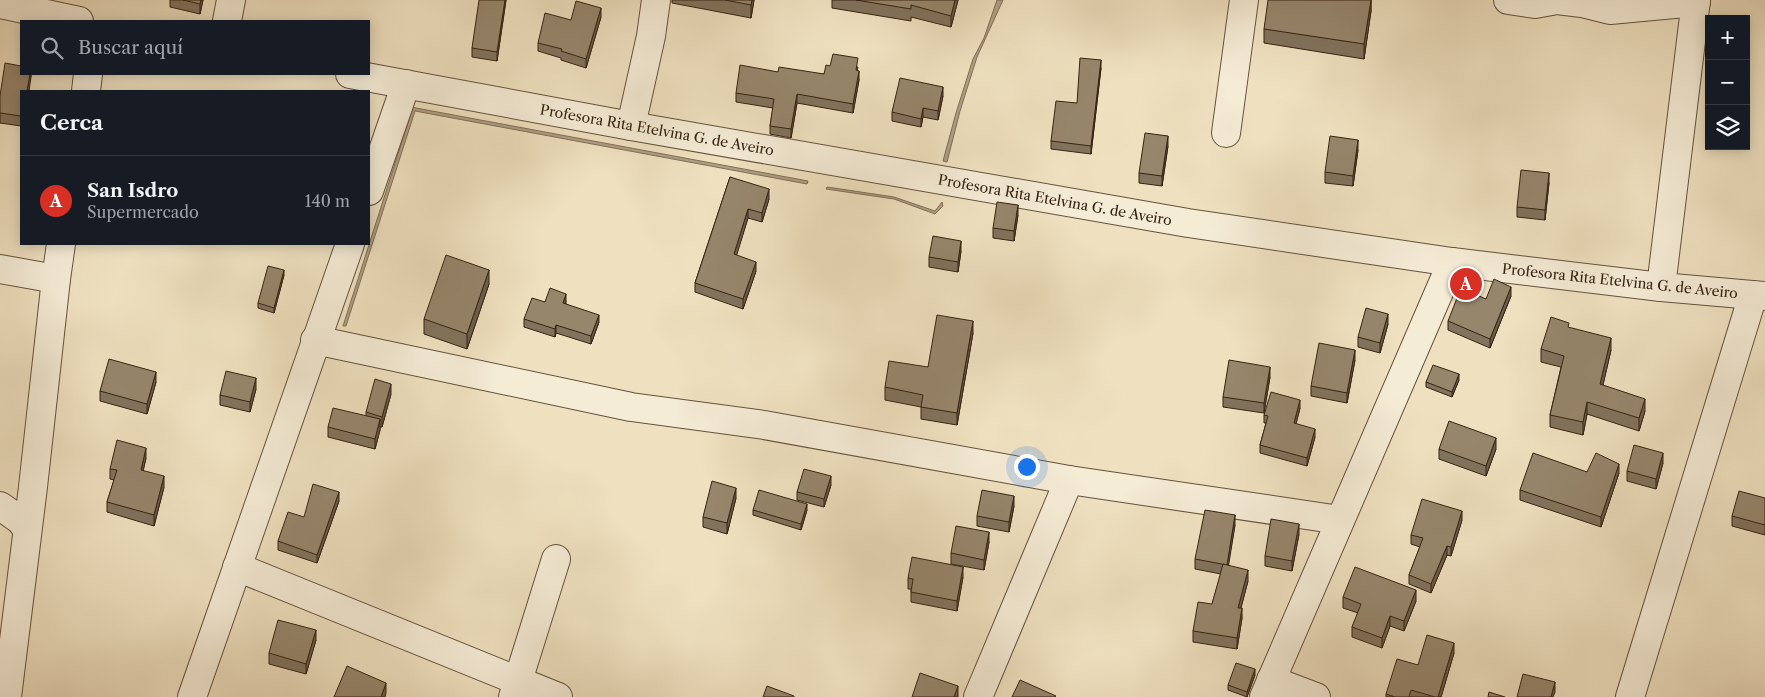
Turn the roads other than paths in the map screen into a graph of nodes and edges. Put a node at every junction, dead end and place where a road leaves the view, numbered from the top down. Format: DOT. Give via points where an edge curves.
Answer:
graph roads {
  1 [pos="231,0"];
  2 [pos="656,0"];
  3 [pos="1244,0"];
  4 [pos="1508,0"];
  5 [pos="1696,1"];
  6 [pos="0,4"];
  7 [pos="74,20"];
  8 [pos="226,20"];
  9 [pos="88,75"];
  10 [pos="356,75"];
  11 [pos="406,84"];
  12 [pos="86,90"];
  13 [pos="631,126"];
  14 [pos="1226,133"];
  15 [pos="370,188"];
  16 [pos="61,245"];
  17 [pos="350,245"];
  18 [pos="1452,262"];
  19 [pos="0,269"];
  20 [pos="56,278"];
  21 [pos="1661,287"];
  22 [pos="1759,296"];
  23 [pos="316,340"];
  24 [pos="1069,480"];
  25 [pos="33,487"];
  26 [pos="0,499"];
  27 [pos="0,506"];
  28 [pos="1340,520"];
  29 [pos="27,530"];
  30 [pos="556,559"];
  31 [pos="237,567"];
  32 [pos="516,689"];
  33 [pos="1268,689"];
  34 [pos="7,697"];
  35 [pos="192,697"];
  36 [pos="558,697"];
  37 [pos="978,697"];
  38 [pos="1316,697"];
  39 [pos="1630,697"];
  1 -- 8 [label="street"];
  2 -- 13 [label="street"];
  3 -- 14 [label="street"];
  4 -- 5 [label="street" via="1535,4 1557,0 1610,10"];
  5 -- 21 [label="street"];
  6 -- 7 [label="street"];
  9 -- 12 [label="street"];
  10 -- 11 [label="street, Profesora Rita Etelvina G. de Aveiro"];
  11 -- 13 [label="street, Profesora Rita Etelvina G. de Aveiro"];
  11 -- 15 [label="street"];
  13 -- 18 [label="street, Profesora Rita Etelvina G. de Aveiro" via="1188,223"];
  16 -- 20 [label="street"];
  17 -- 23 [label="street"];
  18 -- 21 [label="street, Profesora Rita Etelvina G. de Aveiro"];
  18 -- 28 [label="street"];
  19 -- 20 [label="street"];
  20 -- 25 [label="street"];
  21 -- 22 [label="street, Profesora Rita Etelvina G. de Aveiro"];
  22 -- 39 [label="street"];
  23 -- 24 [label="street" via="631,407 764,425"];
  23 -- 31 [label="street"];
  24 -- 28 [label="street"];
  24 -- 37 [label="street"];
  25 -- 26 [label="street"];
  25 -- 29 [label="street"];
  27 -- 29 [label="street" via="20,520"];
  28 -- 33 [label="street"];
  29 -- 34 [label="street"];
  30 -- 32 [label="street"];
  31 -- 32 [label="street"];
  31 -- 35 [label="street"];
  32 -- 36 [label="street"];
  33 -- 38 [label="street"];
}
